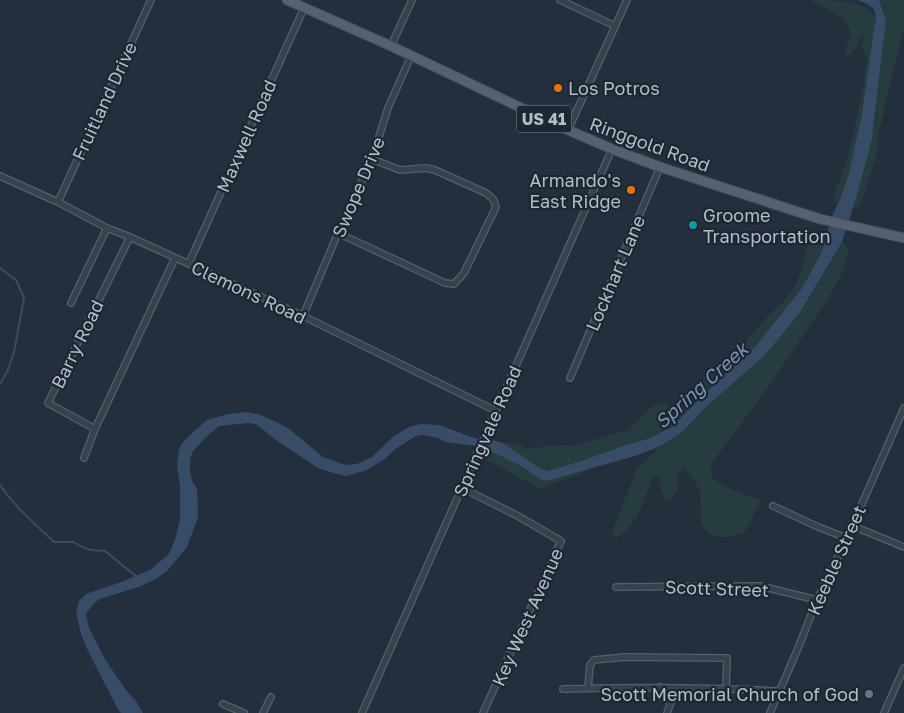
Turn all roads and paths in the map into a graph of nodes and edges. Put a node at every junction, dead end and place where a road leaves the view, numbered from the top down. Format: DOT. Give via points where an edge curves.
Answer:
graph roads {
  1 [pos="151,0"];
  2 [pos="287,0"];
  3 [pos="412,0"];
  4 [pos="560,0"];
  5 [pos="627,0"];
  6 [pos="304,8"];
  7 [pos="616,26"];
  8 [pos="391,46"];
  9 [pos="410,56"];
  10 [pos="568,130"];
  11 [pos="612,149"];
  12 [pos="372,159"];
  13 [pos="660,167"];
  14 [pos="0,176"];
  15 [pos="58,202"];
  16 [pos="107,228"];
  17 [pos="338,234"];
  18 [pos="130,237"];
  19 [pos="904,238"];
  20 [pos="175,258"];
  21 [pos="188,263"];
  22 [pos="72,303"];
  23 [pos="304,316"];
  24 [pos="570,378"];
  25 [pos="904,408"];
  26 [pos="496,411"];
  27 [pos="95,429"];
  28 [pos="84,458"];
  29 [pos="462,488"];
  30 [pos="772,506"];
  31 [pos="852,526"];
  32 [pos="847,538"];
  33 [pos="904,548"];
  34 [pos="616,587"];
  35 [pos="817,600"];
  36 [pos="904,668"];
  37 [pos="660,687"];
  38 [pos="588,688"];
  39 [pos="676,688"];
  40 [pos="726,688"];
  41 [pos="562,689"];
  42 [pos="779,691"];
  43 [pos="271,697"];
  44 [pos="224,704"];
  45 [pos="670,704"];
  46 [pos="244,713"];
  47 [pos="263,713"];
  48 [pos="362,713"];
  49 [pos="483,713"];
  50 [pos="667,713"];
  51 [pos="770,713"];
  52 [pos="884,713"];
  1 -- 15 [label="street, Fruitland Drive"];
  2 -- 6 [label="main road, Ringgold Road / US 41"];
  3 -- 8 [label="street"];
  4 -- 7 [label="street"];
  5 -- 7 [label="street"];
  6 -- 8 [label="main road, Ringgold Road / US 41"];
  6 -- 21 [label="street, Maxwell Road"];
  7 -- 10 [label="street"];
  8 -- 9 [label="main road, Ringgold Road / US 41"];
  9 -- 10 [label="main road, Ringgold Road / US 41"];
  9 -- 12 [label="street, Swope Drive" via="388,108"];
  10 -- 11 [label="main road, Ringgold Road / US 41"];
  11 -- 13 [label="main road, Ringgold Road / US 41"];
  11 -- 26 [label="street, Springvale Road"];
  12 -- 17 [label="street, Swope Drive"];
  12 -- 17 [label="street" via="400,170 435,170 486,193 493,198 496,207 464,273 454,284 445,283"];
  13 -- 19 [label="main road, Ringgold Road / US 41" via="820,218"];
  13 -- 24 [label="street, Lockhart Lane"];
  14 -- 15 [label="street, Clemons Road"];
  15 -- 16 [label="street, Clemons Road"];
  16 -- 18 [label="street, Clemons Road"];
  16 -- 22 [label="street"];
  17 -- 23 [label="street, Swope Drive"];
  18 -- 20 [label="street, Clemons Road"];
  18 -- 27 [label="street, Barry Road" via="48,403"];
  20 -- 21 [label="street, Clemons Road"];
  20 -- 27 [label="street"];
  21 -- 23 [label="street, Clemons Road"];
  23 -- 26 [label="street, Clemons Road"];
  25 -- 31 [label="street, Keeble Street"];
  26 -- 29 [label="street, Springvale Road"];
  27 -- 28 [label="street"];
  29 -- 48 [label="street, Springvale Road"];
  29 -- 49 [label="street, Key West Avenue" via="562,542"];
  30 -- 32 [label="street"];
  31 -- 32 [label="street, Keeble Street"];
  31 -- 33 [label="street"];
  32 -- 35 [label="street, Keeble Street"];
  34 -- 35 [label="street, Scott Street" via="760,586"];
  35 -- 42 [label="street, Keeble Street"];
  36 -- 52 [label="street"];
  37 -- 38 [label="street"];
  37 -- 39 [label="street"];
  37 -- 45 [label="street"];
  38 -- 40 [label="street" via="590,665 594,660 647,657 727,658"];
  38 -- 41 [label="street"];
  39 -- 40 [label="street"];
  39 -- 45 [label="street"];
  40 -- 42 [label="street"];
  42 -- 51 [label="street, Keeble Street"];
  43 -- 47 [label="street"];
  44 -- 46 [label="street"];
  45 -- 50 [label="street"];
}
